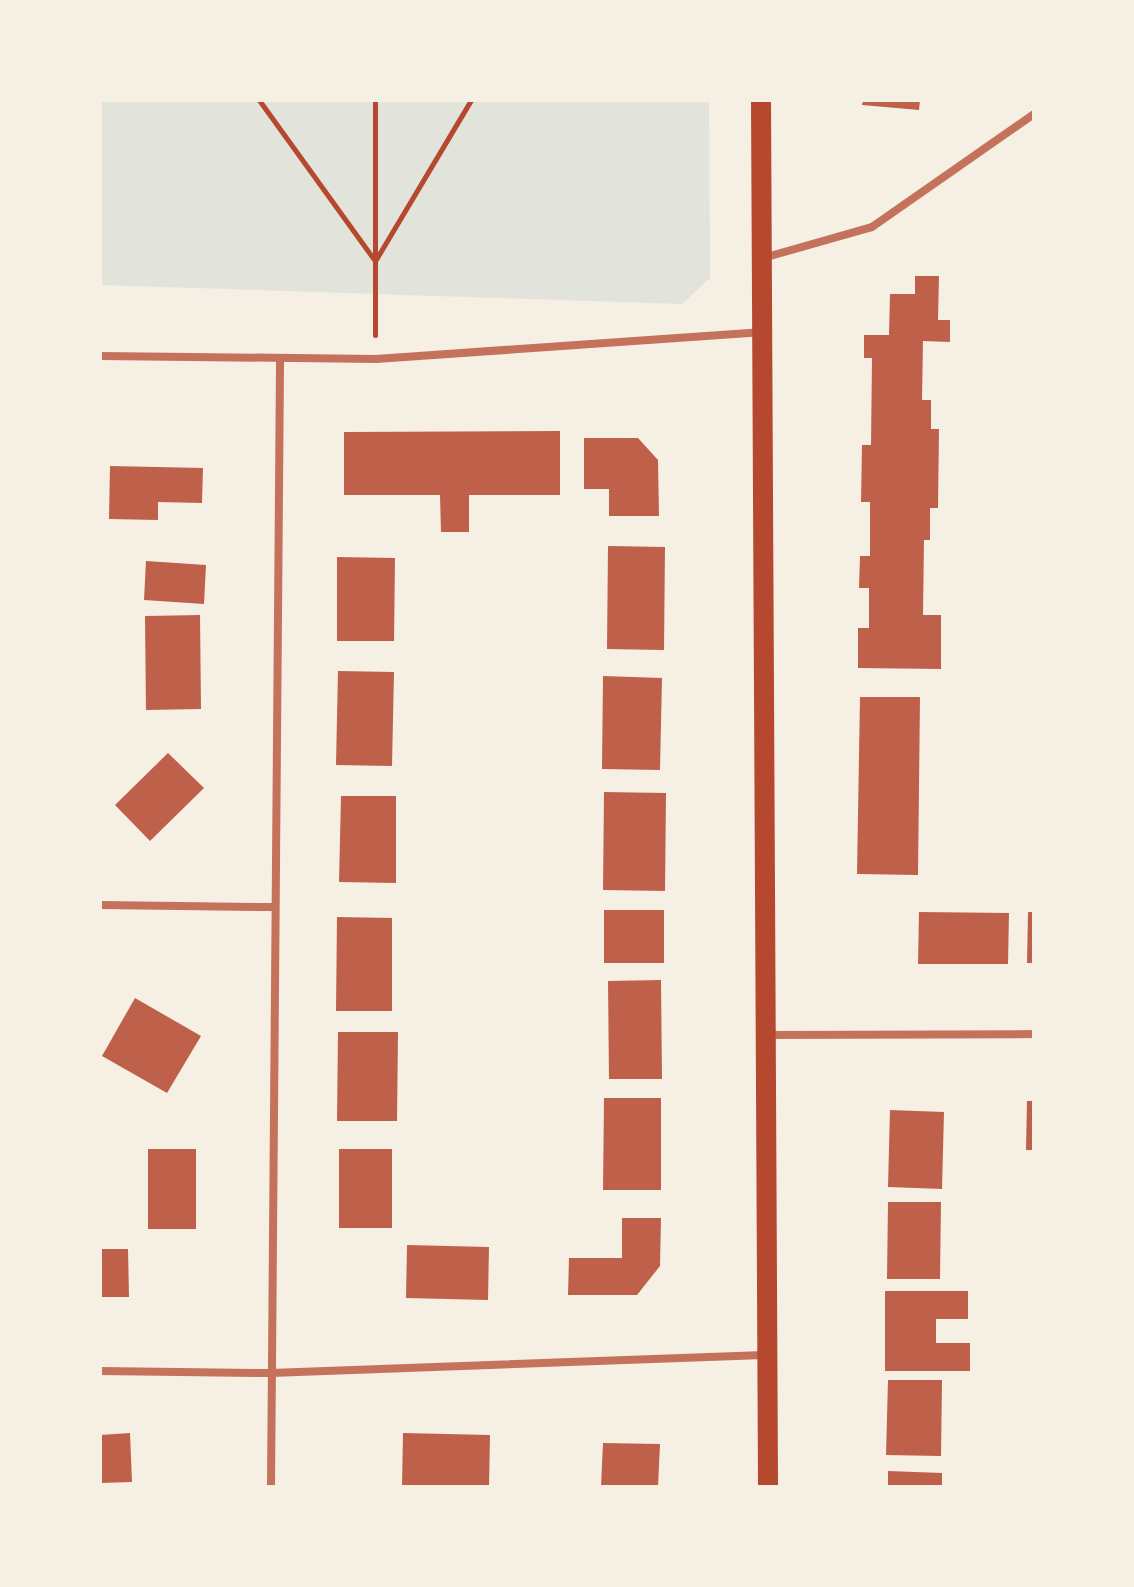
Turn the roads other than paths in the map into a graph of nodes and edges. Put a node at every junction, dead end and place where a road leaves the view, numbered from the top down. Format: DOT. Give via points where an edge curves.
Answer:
graph roads {
  1 [pos="761,100"];
  2 [pos="1034,114"];
  3 [pos="759,259"];
  4 [pos="760,332"];
  5 [pos="100,356"];
  6 [pos="280,361"];
  7 [pos="100,905"];
  8 [pos="272,907"];
  9 [pos="1034,1034"];
  10 [pos="768,1035"];
  11 [pos="768,1355"];
  12 [pos="100,1371"];
  13 [pos="271,1373"];
  14 [pos="271,1487"];
  15 [pos="768,1487"];
  1 -- 3 [label="main road"];
  2 -- 3 [label="street" via="872,227"];
  3 -- 4 [label="main road"];
  4 -- 6 [label="street"];
  4 -- 10 [label="main road"];
  5 -- 6 [label="street"];
  6 -- 8 [label="street"];
  7 -- 8 [label="street"];
  8 -- 13 [label="street"];
  9 -- 10 [label="street"];
  10 -- 11 [label="main road"];
  11 -- 13 [label="street"];
  11 -- 15 [label="main road"];
  12 -- 13 [label="street"];
  13 -- 14 [label="street"];
}
